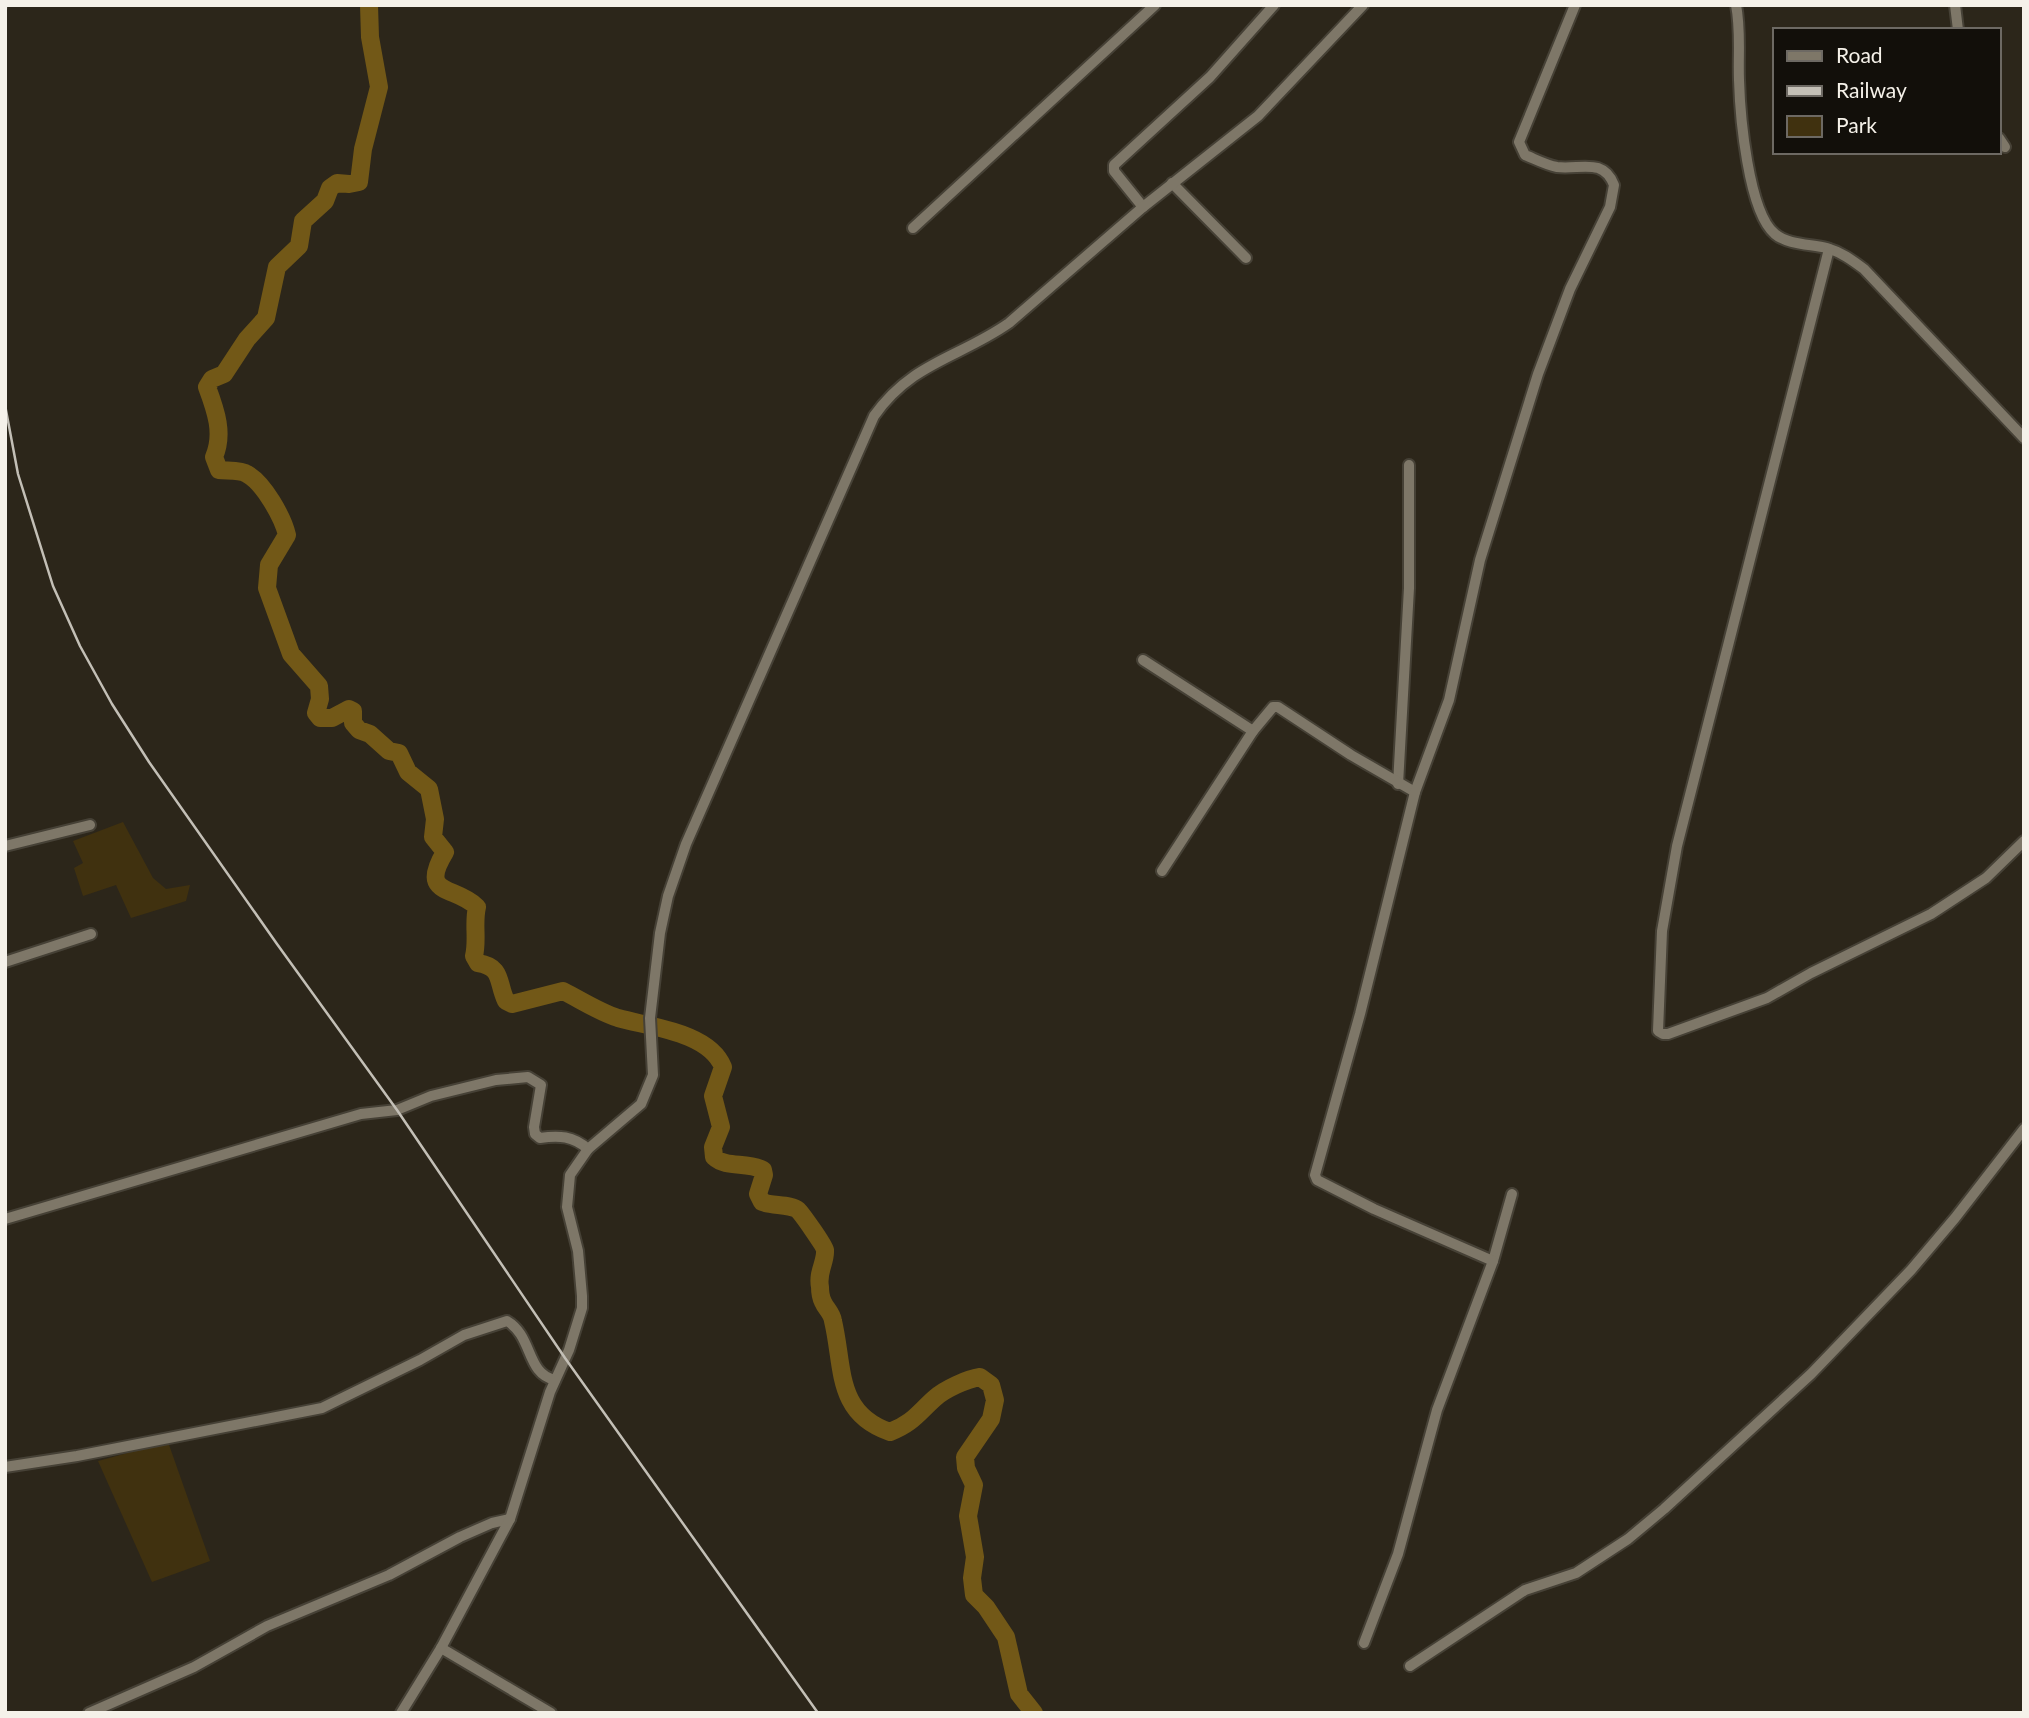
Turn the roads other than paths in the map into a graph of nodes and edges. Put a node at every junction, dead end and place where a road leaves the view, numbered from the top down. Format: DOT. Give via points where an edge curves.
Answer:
graph roads {
  1 [pos="1155,5"];
  2 [pos="1274,5"];
  3 [pos="1363,5"];
  4 [pos="1575,5"];
  5 [pos="1736,5"];
  6 [pos="1955,5"];
  7 [pos="1958,28"];
  8 [pos="1172,183"];
  9 [pos="1143,207"];
  10 [pos="913,228"];
  11 [pos="1829,249"];
  12 [pos="1246,258"];
  13 [pos="2024,438"];
  14 [pos="1409,465"];
  15 [pos="1143,660"];
  16 [pos="1253,731"];
  17 [pos="1398,785"];
  18 [pos="1415,792"];
  19 [pos="90,825"];
  20 [pos="2024,841"];
  21 [pos="5,846"];
  22 [pos="1162,871"];
  23 [pos="92,934"];
  24 [pos="5,962"];
  25 [pos="2024,1129"];
  26 [pos="588,1149"];
  27 [pos="1513,1194"];
  28 [pos="5,1219"];
  29 [pos="1493,1261"];
  30 [pos="555,1380"];
  31 [pos="5,1467"];
  32 [pos="510,1519"];
  33 [pos="1363,1643"];
  34 [pos="441,1648"];
  35 [pos="1410,1666"];
  36 [pos="89,1713"];
  37 [pos="401,1713"];
  38 [pos="551,1713"];
  1 -- 10 [label="street"];
  2 -- 9 [label="street" via="1210,77 1114,165"];
  3 -- 8 [label="street" via="1258,116"];
  4 -- 18 [label="street" via="1519,142 1525,155 1555,167 1606,171 1614,185 1611,207 1570,289 1538,374 1480,560 1449,700"];
  5 -- 11 [label="street" via="1744,146 1759,207 1776,235"];
  6 -- 7 [label="street"];
  8 -- 9 [label="street"];
  8 -- 12 [label="street"];
  9 -- 26 [label="street" via="1009,323 910,378 886,398 874,416 686,844 668,896 650,1017 653,1075 641,1104"];
  11 -- 13 [label="street" via="1864,269"];
  11 -- 20 [label="street" via="1677,846 1662,931 1658,1031 1668,1034 1767,998 1931,914 1986,878"];
  14 -- 17 [label="street" via="1409,588"];
  15 -- 16 [label="street"];
  16 -- 17 [label="street" via="1269,709 1278,707"];
  16 -- 22 [label="street"];
  17 -- 18 [label="street"];
  18 -- 29 [label="street" via="1315,1175 1374,1209"];
  19 -- 21 [label="street"];
  23 -- 24 [label="street"];
  25 -- 35 [label="street" via="1955,1218 1874,1310 1664,1509 1576,1573 1525,1590"];
  26 -- 28 [label="street" via="571,1138 535,1135 541,1085 528,1077 496,1080 431,1096 397,1110 361,1114"];
  26 -- 30 [label="street" via="570,1175 566,1207 578,1251 582,1308"];
  27 -- 29 [label="street"];
  29 -- 33 [label="street" via="1437,1410 1398,1554"];
  30 -- 31 [label="street" via="539,1371 524,1337 507,1321 464,1335 322,1408"];
  30 -- 32 [label="street"];
  32 -- 34 [label="street"];
  32 -- 36 [label="street" via="460,1536 389,1574 267,1626 194,1667"];
  34 -- 37 [label="street"];
  34 -- 38 [label="street"];
}
